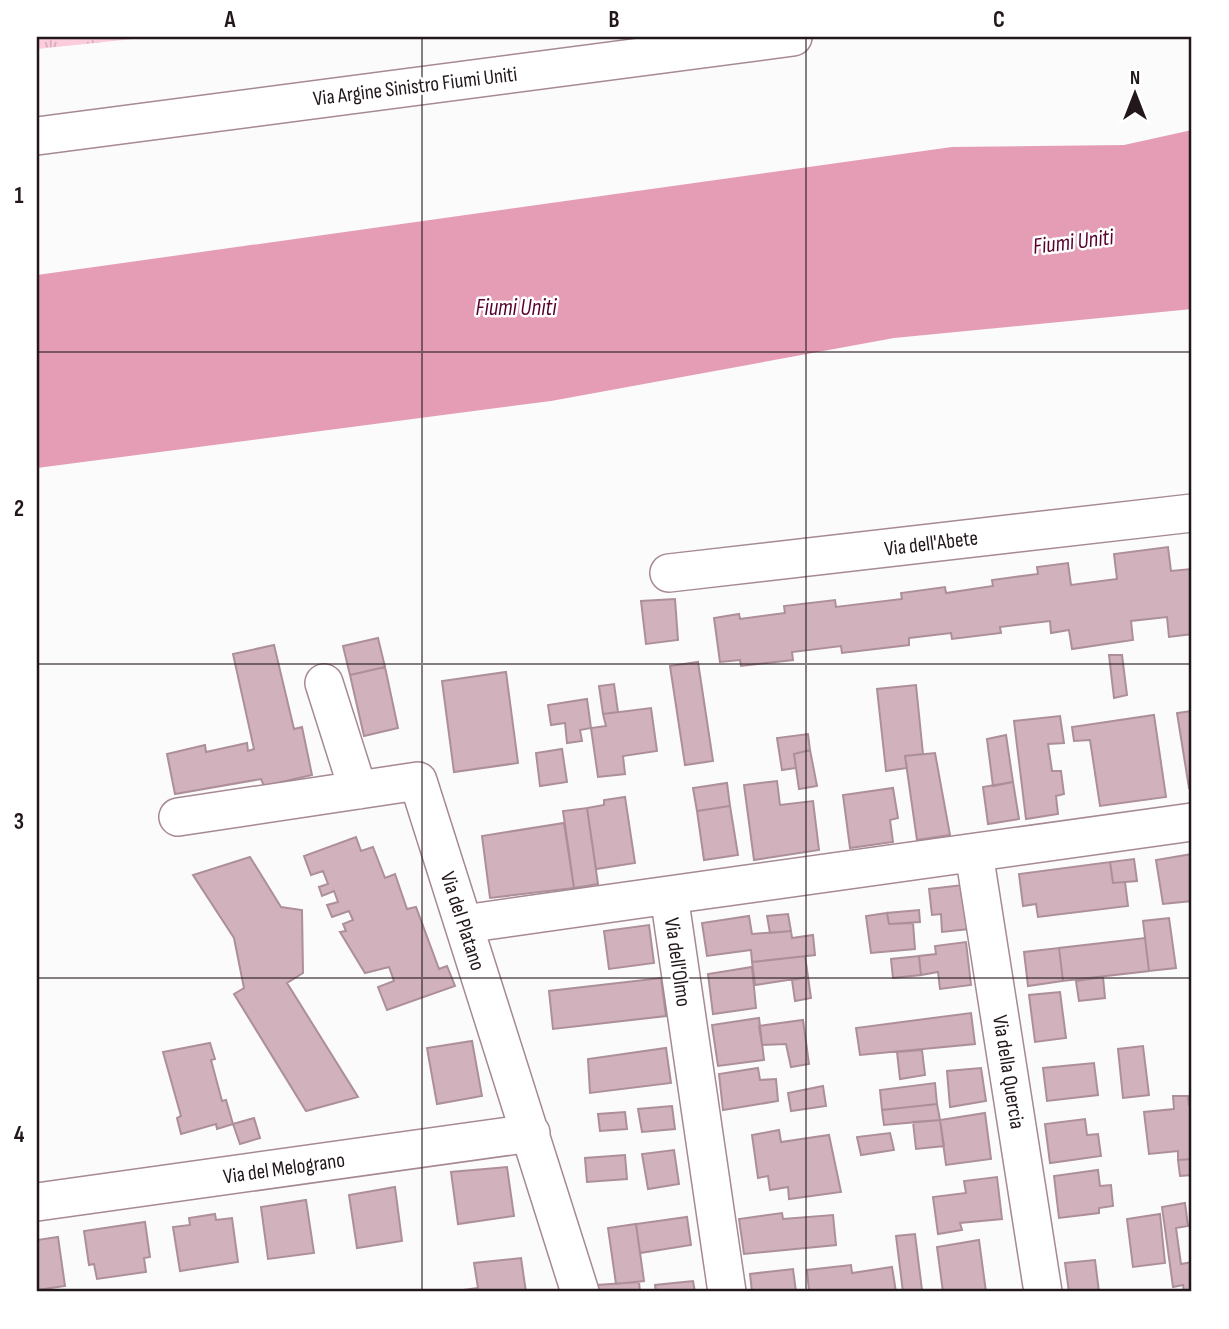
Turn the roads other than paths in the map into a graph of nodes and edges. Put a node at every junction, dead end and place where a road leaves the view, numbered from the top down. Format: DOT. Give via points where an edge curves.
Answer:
graph roads {
  1 [pos="793,37"];
  2 [pos="37,136"];
  3 [pos="1192,513"];
  4 [pos="669,573"];
  5 [pos="324,683"];
  6 [pos="358,790"];
  7 [pos="178,817"];
  8 [pos="1192,822"];
  9 [pos="974,853"];
  10 [pos="668,895"];
  11 [pos="464,924"];
  12 [pos="531,1133"];
  13 [pos="37,1202"];
  14 [pos="580,1292"];
  15 [pos="727,1292"];
  16 [pos="1043,1292"];
  1 -- 2 [label="street, Via Argine Sinistro Fiumi Uniti"];
  3 -- 4 [label="street, Via dell'Abete"];
  5 -- 6 [label="street"];
  6 -- 7 [label="street, Via del Platano"];
  6 -- 11 [label="street, Via del Platano" via="418,781"];
  8 -- 9 [label="street"];
  9 -- 10 [label="street, Via dell'Olmo"];
  9 -- 16 [label="street, Via della Quercia"];
  10 -- 11 [label="street"];
  10 -- 15 [label="street, Via dell'Olmo"];
  11 -- 12 [label="street, Via del Platano"];
  12 -- 13 [label="street, Via del Melograno"];
  12 -- 14 [label="street, Via del Platano"];
}
